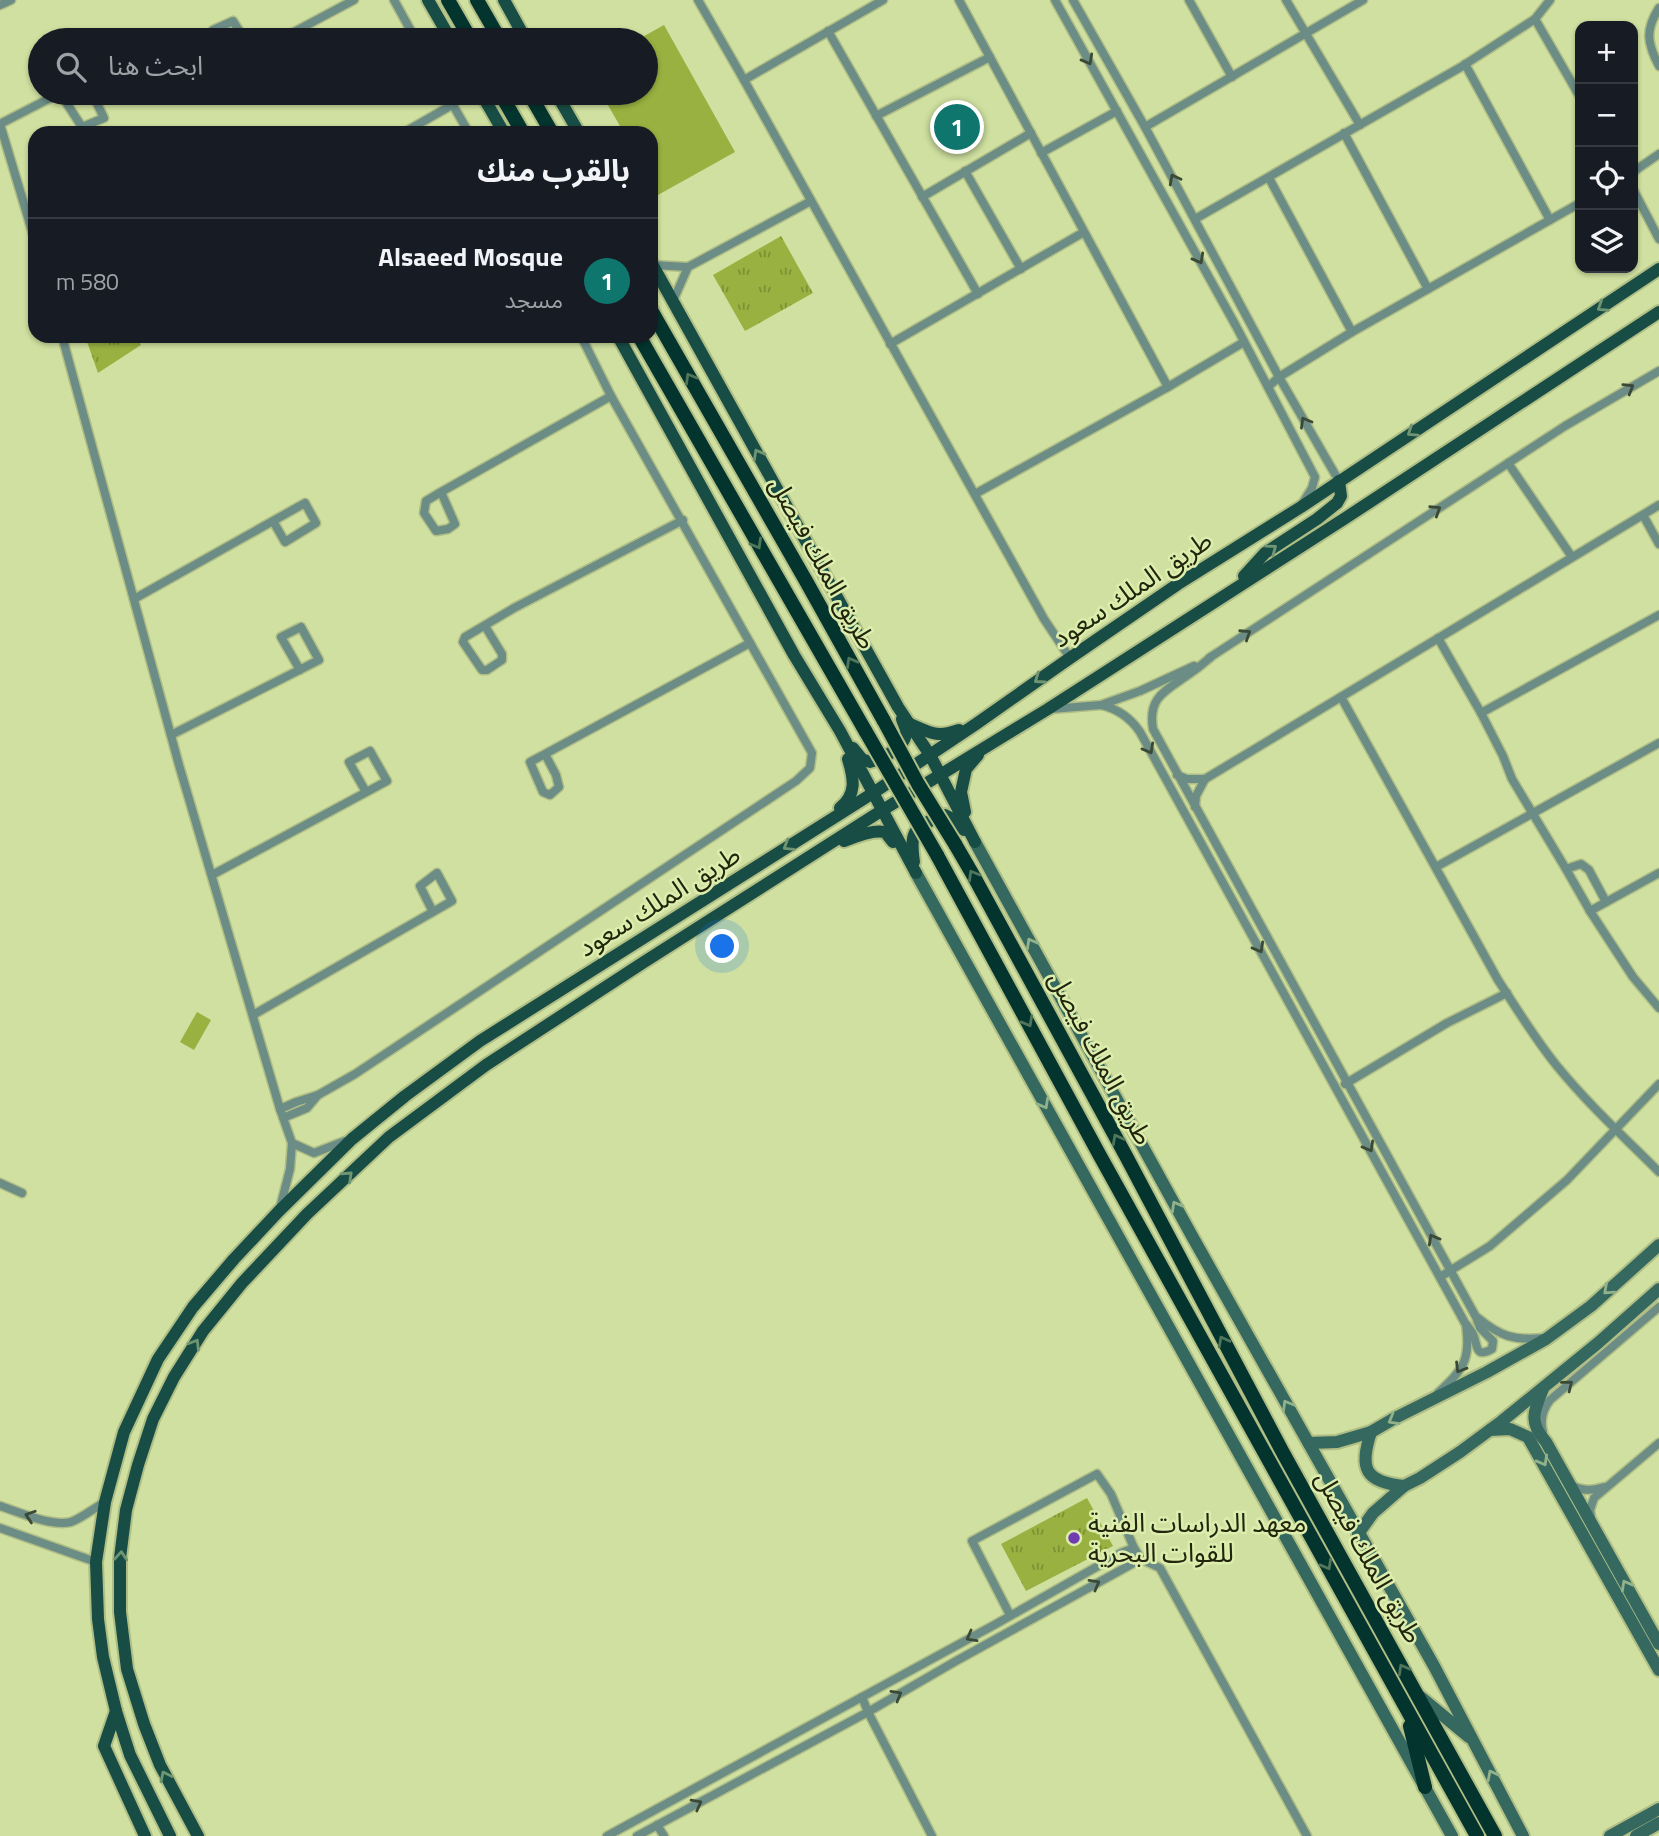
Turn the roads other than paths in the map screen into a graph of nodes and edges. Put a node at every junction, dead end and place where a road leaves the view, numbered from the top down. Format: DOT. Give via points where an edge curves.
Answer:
graph roads {
  1 [pos="11,0"];
  2 [pos="354,0"];
  3 [pos="394,0"];
  4 [pos="428,0"];
  5 [pos="448,0"];
  6 [pos="477,0"];
  7 [pos="504,0"];
  8 [pos="698,0"];
  9 [pos="883,0"];
  10 [pos="959,0"];
  11 [pos="1055,0"];
  12 [pos="1073,0"];
  13 [pos="1189,0"];
  14 [pos="1286,0"];
  15 [pos="1363,0"];
  16 [pos="1550,0"];
  17 [pos="0,5"];
  18 [pos="1659,8"];
  19 [pos="1535,19"];
  20 [pos="217,28"];
  21 [pos="238,28"];
  22 [pos="302,28"];
  23 [pos="409,28"];
  24 [pos="444,28"];
  25 [pos="462,28"];
  26 [pos="493,28"];
  27 [pos="519,28"];
  28 [pos="828,31"];
  29 [pos="1305,33"];
  30 [pos="990,57"];
  31 [pos="1465,64"];
  32 [pos="1659,66"];
  33 [pos="1232,77"];
  34 [pos="744,80"];
  35 [pos="1575,88"];
  36 [pos="37,105"];
  37 [pos="68,105"];
  38 [pos="98,105"];
  39 [pos="453,105"];
  40 [pos="488,105"];
  41 [pos="492,105"];
  42 [pos="507,105"];
  43 [pos="536,105"];
  44 [pos="563,105"];
  45 [pos="1117,111"];
  46 [pos="876,116"];
  47 [pos="0,124"];
  48 [pos="1360,125"];
  49 [pos="81,126"];
  50 [pos="84,126"];
  51 [pos="416,126"];
  52 [pos="465,126"];
  53 [pos="501,126"];
  54 [pos="502,126"];
  55 [pos="519,126"];
  56 [pos="548,126"];
  57 [pos="575,126"];
  58 [pos="1145,127"];
  59 [pos="1344,133"];
  60 [pos="1031,134"];
  61 [pos="1041,153"];
  62 [pos="1659,154"];
  63 [pos="1638,169"];
  64 [pos="965,172"];
  65 [pos="1269,178"];
  66 [pos="922,197"];
  67 [pos="1638,199"];
  68 [pos="811,201"];
  69 [pos="1575,206"];
  70 [pos="28,218"];
  71 [pos="1195,219"];
  72 [pos="1550,220"];
  73 [pos="1084,232"];
  74 [pos="1659,239"];
  75 [pos="658,264"];
  76 [pos="688,267"];
  77 [pos="1021,269"];
  78 [pos="1659,269"];
  79 [pos="658,274"];
  80 [pos="1428,289"];
  81 [pos="978,294"];
  82 [pos="673,301"];
  83 [pos="1659,312"];
  84 [pos="658,322"];
  85 [pos="1352,332"];
  86 [pos="1244,342"];
  87 [pos="64,343"];
  88 [pos="584,343"];
  89 [pos="622,343"];
  90 [pos="643,343"];
  91 [pos="890,344"];
  92 [pos="1659,371"];
  93 [pos="1279,377"];
  94 [pos="1168,387"];
  95 [pos="1268,387"];
  96 [pos="611,396"];
  97 [pos="1508,463"];
  98 [pos="1339,481"];
  99 [pos="441,492"];
  100 [pos="975,494"];
  101 [pos="1659,505"];
  102 [pos="1301,507"];
  103 [pos="1643,515"];
  104 [pos="683,520"];
  105 [pos="273,521"];
  106 [pos="1659,544"];
  107 [pos="1572,557"];
  108 [pos="134,599"];
  109 [pos="1202,609"];
  110 [pos="1659,615"];
  111 [pos="485,626"];
  112 [pos="1438,638"];
  113 [pos="750,643"];
  114 [pos="1211,657"];
  115 [pos="1070,658"];
  116 [pos="300,670"];
  117 [pos="1341,697"];
  118 [pos="1101,705"];
  119 [pos="898,707"];
  120 [pos="1048,709"];
  121 [pos="1481,713"];
  122 [pos="910,724"];
  123 [pos="976,724"];
  124 [pos="840,732"];
  125 [pos="171,736"];
  126 [pos="1659,743"];
  127 [pos="986,746"];
  128 [pos="545,754"];
  129 [pos="930,755"];
  130 [pos="941,774"];
  131 [pos="1177,775"];
  132 [pos="1205,779"];
  133 [pos="366,792"];
  134 [pos="873,793"];
  135 [pos="1195,807"];
  136 [pos="881,811"];
  137 [pos="1532,814"];
  138 [pos="810,832"];
  139 [pos="975,842"];
  140 [pos="818,852"];
  141 [pos="1436,867"];
  142 [pos="1566,869"];
  143 [pos="916,873"];
  144 [pos="1659,873"];
  145 [pos="212,875"];
  146 [pos="1606,902"];
  147 [pos="1590,911"];
  148 [pos="433,912"];
  149 [pos="1507,993"];
  150 [pos="1659,1008"];
  151 [pos="253,1015"];
  152 [pos="1347,1083"];
  153 [pos="1659,1084"];
  154 [pos="1337,1089"];
  155 [pos="282,1113"];
  156 [pos="1616,1130"];
  157 [pos="352,1139"];
  158 [pos="292,1143"];
  159 [pos="1659,1172"];
  160 [pos="0,1183"];
  161 [pos="22,1193"];
  162 [pos="279,1211"];
  163 [pos="1659,1245"];
  164 [pos="1450,1270"];
  165 [pos="1440,1277"];
  166 [pos="1659,1289"];
  167 [pos="1659,1307"];
  168 [pos="1476,1317"];
  169 [pos="1465,1323"];
  170 [pos="1549,1337"];
  171 [pos="1543,1389"];
  172 [pos="1429,1402"];
  173 [pos="1490,1430"];
  174 [pos="1371,1432"];
  175 [pos="1546,1441"];
  176 [pos="1309,1443"];
  177 [pos="1659,1443"];
  178 [pos="1570,1485"];
  179 [pos="1405,1486"];
  180 [pos="1606,1486"];
  181 [pos="105,1502"];
  182 [pos="0,1506"];
  183 [pos="1592,1523"];
  184 [pos="0,1528"];
  185 [pos="1358,1534"];
  186 [pos="1134,1548"];
  187 [pos="1141,1559"];
  188 [pos="96,1562"];
  189 [pos="1010,1615"];
  190 [pos="1659,1644"];
  191 [pos="1659,1670"];
  192 [pos="1416,1692"];
  193 [pos="862,1698"];
  194 [pos="116,1711"];
  195 [pos="1407,1711"];
  196 [pos="868,1712"];
  197 [pos="1474,1742"];
  198 [pos="1425,1787"];
  199 [pos="1659,1809"];
  200 [pos="1659,1823"];
  201 [pos="657,1825"];
  202 [pos="1520,1830"];
  203 [pos="145,1836"];
  204 [pos="170,1836"];
  205 [pos="198,1836"];
  206 [pos="607,1836"];
  207 [pos="637,1836"];
  208 [pos="664,1836"];
  209 [pos="932,1836"];
  210 [pos="1307,1836"];
  211 [pos="1452,1836"];
  212 [pos="1477,1836"];
  213 [pos="1496,1836"];
  214 [pos="1537,1836"];
  215 [pos="1610,1836"];
  216 [pos="1636,1836"];
  1 -- 17 [label="street"];
  2 -- 22 [label="street"];
  3 -- 23 [label="street"];
  4 -- 24 [label="main road"];
  5 -- 25 [label="highway"];
  6 -- 26 [label="highway"];
  7 -- 27 [label="main road"];
  8 -- 34 [label="street"];
  9 -- 28 [label="street"];
  10 -- 30 [label="street"];
  11 -- 45 [label="street, one-way"];
  12 -- 58 [label="street"];
  13 -- 33 [label="street"];
  14 -- 29 [label="street"];
  15 -- 29 [label="street"];
  16 -- 19 [label="street"];
  18 -- 32 [label="street" via="1649,34"];
  19 -- 31 [label="street"];
  19 -- 35 [label="street"];
  20 -- 21 [label="street" via="233,20"];
  28 -- 34 [label="street"];
  28 -- 46 [label="street"];
  29 -- 33 [label="street"];
  29 -- 48 [label="street"];
  30 -- 46 [label="street"];
  30 -- 60 [label="street"];
  31 -- 48 [label="street"];
  31 -- 72 [label="street"];
  33 -- 58 [label="street"];
  34 -- 68 [label="street"];
  36 -- 47 [label="street"];
  37 -- 49 [label="street"];
  38 -- 50 [label="street" via="104,118"];
  39 -- 51 [label="street"];
  39 -- 52 [label="street"];
  40 -- 53 [label="main road"];
  41 -- 54 [label="main road"];
  42 -- 55 [label="highway"];
  43 -- 56 [label="highway"];
  44 -- 57 [label="main road"];
  45 -- 61 [label="street"];
  45 -- 86 [label="street, one-way"];
  46 -- 66 [label="street"];
  47 -- 70 [label="street"];
  48 -- 59 [label="street"];
  71 -- 58 [label="street, one-way"];
  59 -- 65 [label="street"];
  59 -- 80 [label="street"];
  60 -- 61 [label="street"];
  60 -- 64 [label="street"];
  61 -- 73 [label="street"];
  62 -- 63 [label="street"];
  64 -- 66 [label="street"];
  64 -- 77 [label="street"];
  65 -- 71 [label="street"];
  65 -- 85 [label="street"];
  66 -- 81 [label="street"];
  67 -- 74 [label="street"];
  68 -- 76 [label="street"];
  68 -- 91 [label="street"];
  69 -- 72 [label="street"];
  71 -- 93 [label="street"];
  72 -- 80 [label="street"];
  73 -- 77 [label="street"];
  73 -- 94 [label="street"];
  75 -- 76 [label="street"];
  76 -- 82 [label="street"];
  77 -- 81 [label="street"];
  78 -- 98 [label="main road, طريق الملك سعود, one-way"];
  79 -- 82 [label="main road"];
  80 -- 85 [label="street"];
  81 -- 91 [label="street"];
  119 -- 82 [label="main road, one-way"];
  83 -- 109 [label="main road, طريق الملك سعود"];
  192 -- 84 [label="highway, طريق الملك فيصل, one-way, bridge" via="979,887"];
  85 -- 93 [label="street"];
  86 -- 94 [label="street"];
  86 -- 95 [label="street"];
  87 -- 108 [label="street"];
  88 -- 96 [label="street"];
  89 -- 124 [label="main road"];
  90 -- 195 [label="highway, طريق الملك فيصل, one-way, bridge" via="937,855"];
  91 -- 100 [label="street"];
  97 -- 92 [label="street, one-way"];
  93 -- 95 [label="street"];
  98 -- 93 [label="street, one-way"];
  94 -- 100 [label="street"];
  95 -- 102 [label="street" via="1315,477"];
  96 -- 99 [label="street"];
  96 -- 104 [label="street"];
  97 -- 107 [label="street"];
  114 -- 97 [label="street, one-way"];
  98 -- 102 [label="main road, طريق الملك سعود"];
  109 -- 98 [label="main road, one-way" via="1265,553 1338,503"];
  99 -- 99 [label="street" via="426,501 424,513 436,531 455,524"];
  100 -- 115 [label="street"];
  101 -- 103 [label="street"];
  102 -- 115 [label="main road, طريق الملك سعود"];
  103 -- 106 [label="street"];
  103 -- 107 [label="street"];
  104 -- 111 [label="street"];
  104 -- 113 [label="street"];
  105 -- 105 [label="street" via="306,502 316,523 285,542"];
  105 -- 108 [label="street"];
  107 -- 112 [label="street"];
  108 -- 125 [label="street"];
  109 -- 120 [label="main road, طريق الملك سعود"];
  110 -- 121 [label="street"];
  111 -- 111 [label="street" via="463,642 482,670 502,660"];
  112 -- 117 [label="street"];
  112 -- 121 [label="street"];
  113 -- 128 [label="street"];
  113 -- 155 [label="street" via="812,753 810,768 355,1074"];
  114 -- 118 [label="street"];
  114 -- 131 [label="street" via="1153,706 1153,729"];
  115 -- 123 [label="main road, طريق الملك سعود, one-way"];
  116 -- 116 [label="street" via="319,660 301,627 281,637"];
  116 -- 125 [label="street"];
  117 -- 132 [label="street"];
  117 -- 141 [label="street"];
  118 -- 120 [label="street"];
  118 -- 154 [label="street, one-way" via="1128,717 1140,732"];
  119 -- 122 [label="main road"];
  119 -- 124 [label="main road" via="906,732 902,744 877,761 862,759"];
  120 -- 127 [label="main road, طريق الملك سعود"];
  121 -- 137 [label="street"];
  122 -- 123 [label="main road" via="944,735"];
  122 -- 129 [label="main road"];
  123 -- 129 [label="main road, طريق الملك سعود"];
  124 -- 134 [label="main road"];
  124 -- 138 [label="main road" via="852,774 852,794"];
  125 -- 145 [label="street"];
  126 -- 137 [label="street"];
  127 -- 130 [label="main road, طريق الملك سعود"];
  127 -- 139 [label="main road" via="966,769 961,792"];
  128 -- 128 [label="street" via="530,762 543,792 550,795 559,787"];
  129 -- 130 [label="main road"];
  129 -- 134 [label="main road, طريق الملك سعود"];
  130 -- 136 [label="main road, طريق الملك سعود"];
  130 -- 139 [label="main road"];
  131 -- 132 [label="street"];
  131 -- 135 [label="street"];
  132 -- 135 [label="street"];
  133 -- 133 [label="street" via="387,781 370,751 349,762"];
  133 -- 145 [label="street"];
  134 -- 136 [label="main road"];
  134 -- 138 [label="main road, طريق الملك سعود"];
  135 -- 152 [label="street"];
  136 -- 140 [label="main road, طريق الملك سعود"];
  136 -- 143 [label="main road"];
  137 -- 141 [label="street"];
  137 -- 142 [label="street"];
  138 -- 157 [label="main road, طريق الملك سعود, one-way" via="480,1041"];
  139 -- 143 [label="main road" via="953,819 945,815 932,820 911,839"];
  176 -- 139 [label="main road, one-way"];
  140 -- 143 [label="main road" via="865,833 885,832"];
  205 -- 140 [label="main road, طريق الملك سعود, one-way" via="144,1724 132,1688 120,1612 126,1510 153,1419 174,1377 242,1283 389,1137 486,1065"];
  141 -- 149 [label="street"];
  142 -- 146 [label="street" via="1581,864 1589,870"];
  142 -- 147 [label="street"];
  143 -- 198 [label="main road, one-way"];
  144 -- 146 [label="street"];
  145 -- 151 [label="street"];
  146 -- 147 [label="street"];
  147 -- 150 [label="street"];
  148 -- 148 [label="street" via="453,901 437,873 420,886"];
  148 -- 151 [label="street"];
  149 -- 152 [label="street"];
  149 -- 156 [label="street" via="1556,1065"];
  151 -- 155 [label="street"];
  152 -- 154 [label="street"];
  164 -- 152 [label="street, one-way"];
  153 -- 156 [label="street"];
  154 -- 165 [label="street, one-way"];
  155 -- 158 [label="street"];
  156 -- 159 [label="street"];
  156 -- 164 [label="street" via="1567,1180 1490,1246"];
  157 -- 158 [label="street" via="314,1153"];
  157 -- 162 [label="main road, طريق الملك سعود"];
  158 -- 162 [label="street"];
  160 -- 161 [label="street"];
  162 -- 181 [label="main road, طريق الملك سعود" via="193,1307 158,1360 124,1432"];
  163 -- 170 [label="main road, one-way"];
  164 -- 165 [label="street"];
  164 -- 168 [label="street"];
  165 -- 169 [label="street"];
  166 -- 171 [label="main road"];
  175 -- 167 [label="street, one-way" via="1541,1426 1550,1400"];
  168 -- 169 [label="street"];
  168 -- 169 [label="street" via="1493,1341 1489,1351 1476,1348 1475,1337"];
  168 -- 170 [label="street" via="1511,1338"];
  169 -- 172 [label="street, one-way" via="1468,1349 1461,1369"];
  170 -- 172 [label="main road"];
  171 -- 173 [label="main road"];
  171 -- 175 [label="main road" via="1534,1424"];
  172 -- 174 [label="main road, one-way"];
  173 -- 179 [label="main road"];
  173 -- 191 [label="main road, one-way" via="1510,1429 1528,1437"];
  174 -- 176 [label="main road" via="1338,1442"];
  174 -- 179 [label="main road" via="1364,1459 1370,1474"];
  175 -- 178 [label="main road"];
  176 -- 185 [label="main road"];
  177 -- 180 [label="street"];
  178 -- 180 [label="street" via="1590,1491"];
  178 -- 183 [label="main road"];
  179 -- 185 [label="main road" via="1373,1513"];
  180 -- 183 [label="street" via="1592,1504"];
  181 -- 182 [label="street, one-way" via="61,1523"];
  181 -- 188 [label="main road, طريق الملك سعود"];
  190 -- 183 [label="main road, one-way"];
  184 -- 188 [label="street"];
  185 -- 197 [label="main road"];
  186 -- 187 [label="street"];
  186 -- 189 [label="street"];
  186 -- 189 [label="street" via="1111,1494 1097,1474 972,1541"];
  196 -- 187 [label="street, one-way"];
  187 -- 210 [label="street" via="1160,1568"];
  188 -- 194 [label="main road, طريق الملك سعود" via="103,1657"];
  189 -- 193 [label="street, one-way"];
  192 -- 197 [label="main road"];
  192 -- 213 [label="highway, طريق الملك فيصل"];
  193 -- 196 [label="street"];
  193 -- 206 [label="street"];
  194 -- 203 [label="main road" via="104,1746"];
  194 -- 204 [label="main road, طريق الملك سعود" via="130,1755"];
  195 -- 198 [label="highway"];
  195 -- 212 [label="highway, طريق الملك فيصل"];
  201 -- 196 [label="street, one-way"];
  196 -- 209 [label="street"];
  202 -- 197 [label="main road, one-way"];
  198 -- 211 [label="main road"];
  199 -- 215 [label="main road"];
  200 -- 216 [label="main road"];
  201 -- 207 [label="street"];
  201 -- 208 [label="street"];
  202 -- 214 [label="main road"];
}
